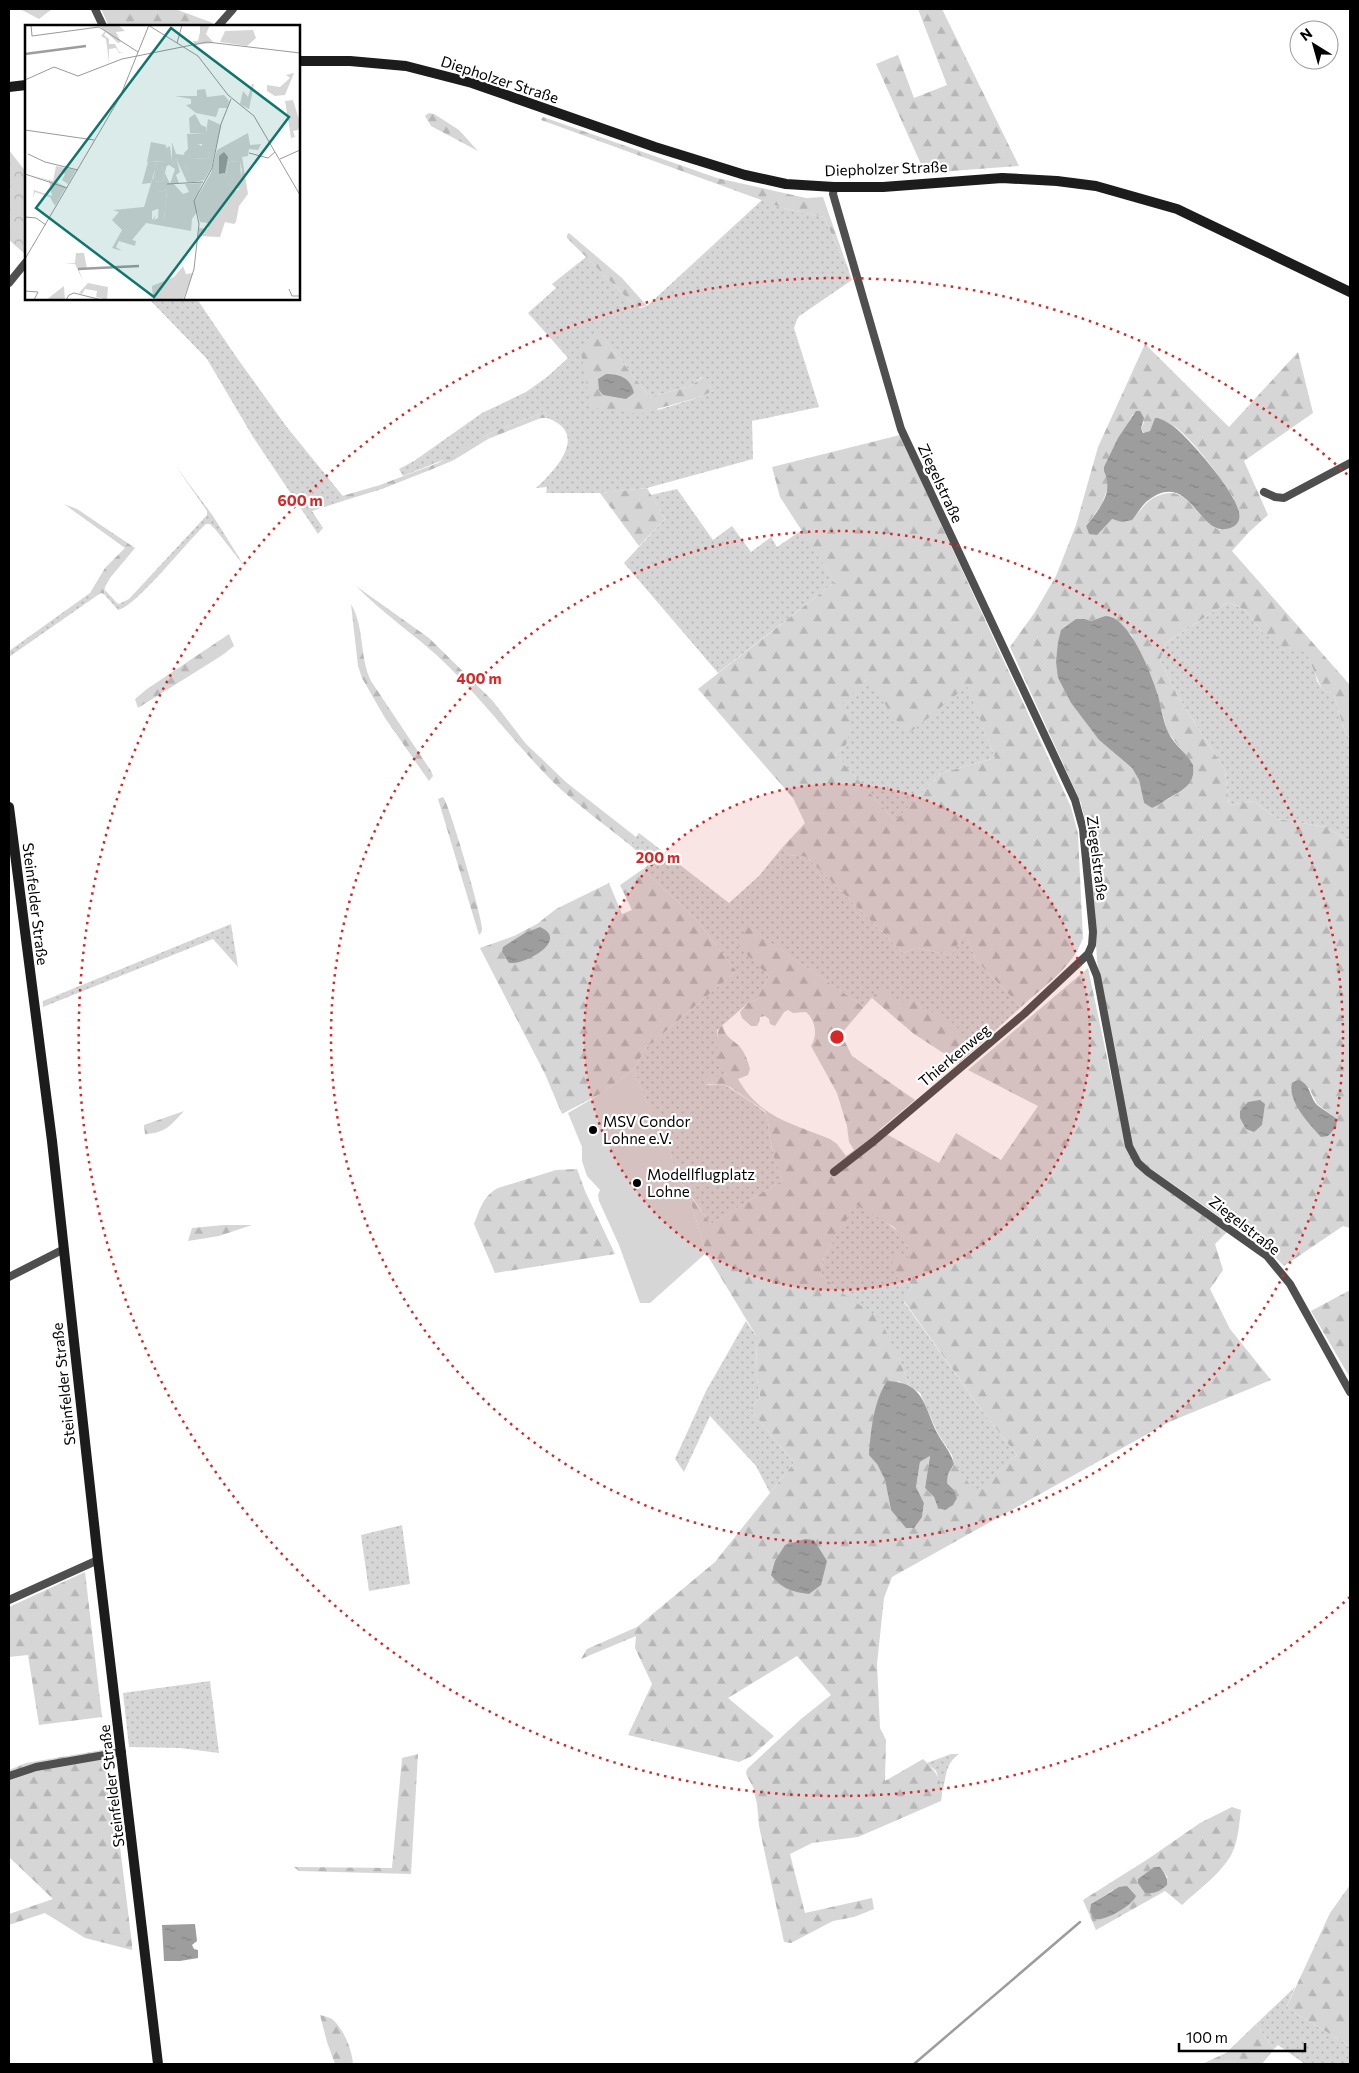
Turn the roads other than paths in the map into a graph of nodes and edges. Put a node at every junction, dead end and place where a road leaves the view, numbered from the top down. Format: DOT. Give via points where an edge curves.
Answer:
graph roads {
  1 [pos="95,9"];
  2 [pos="233,9"];
  3 [pos="103,25"];
  4 [pos="219,25"];
  5 [pos="300,61"];
  6 [pos="25,86"];
  7 [pos="9,87"];
  8 [pos="834,188"];
  9 [pos="25,263"];
  10 [pos="9,283"];
  11 [pos="1350,292"];
  12 [pos="1350,463"];
  13 [pos="1264,492"];
  14 [pos="9,807"];
  15 [pos="1088,954"];
  16 [pos="834,1172"];
  17 [pos="64,1249"];
  18 [pos="9,1277"];
  19 [pos="1350,1392"];
  20 [pos="98,1560"];
  21 [pos="9,1600"];
  22 [pos="122,1752"];
  23 [pos="9,1776"];
  24 [pos="158,2064"];
  1 -- 3 [label="street"];
  2 -- 4 [label="street"];
  5 -- 8 [label="main road, Diepholzer Straße" via="406,66 472,82 744,175 786,184"];
  6 -- 7 [label="main road"];
  8 -- 11 [label="main road, Diepholzer Straße" via="1002,178 1058,180 1096,186 1176,209"];
  8 -- 15 [label="street, Ziegelstraße" via="833,194 901,430 1075,800 1082,829 1093,932"];
  9 -- 10 [label="street"];
  12 -- 13 [label="street" via="1284,498 1274,498"];
  14 -- 17 [label="main road, Steinfelder Straße"];
  15 -- 16 [label="street, Thierkenweg" via="1024,1014"];
  15 -- 19 [label="street, Ziegelstraße" via="1097,976 1128,1146 1138,1163 1267,1256 1290,1284"];
  17 -- 18 [label="street"];
  17 -- 20 [label="main road, Steinfelder Straße"];
  20 -- 21 [label="street"];
  20 -- 22 [label="main road, Steinfelder Straße"];
  22 -- 23 [label="street" via="36,1767"];
  22 -- 24 [label="main road, Steinfelder Straße"];
}
